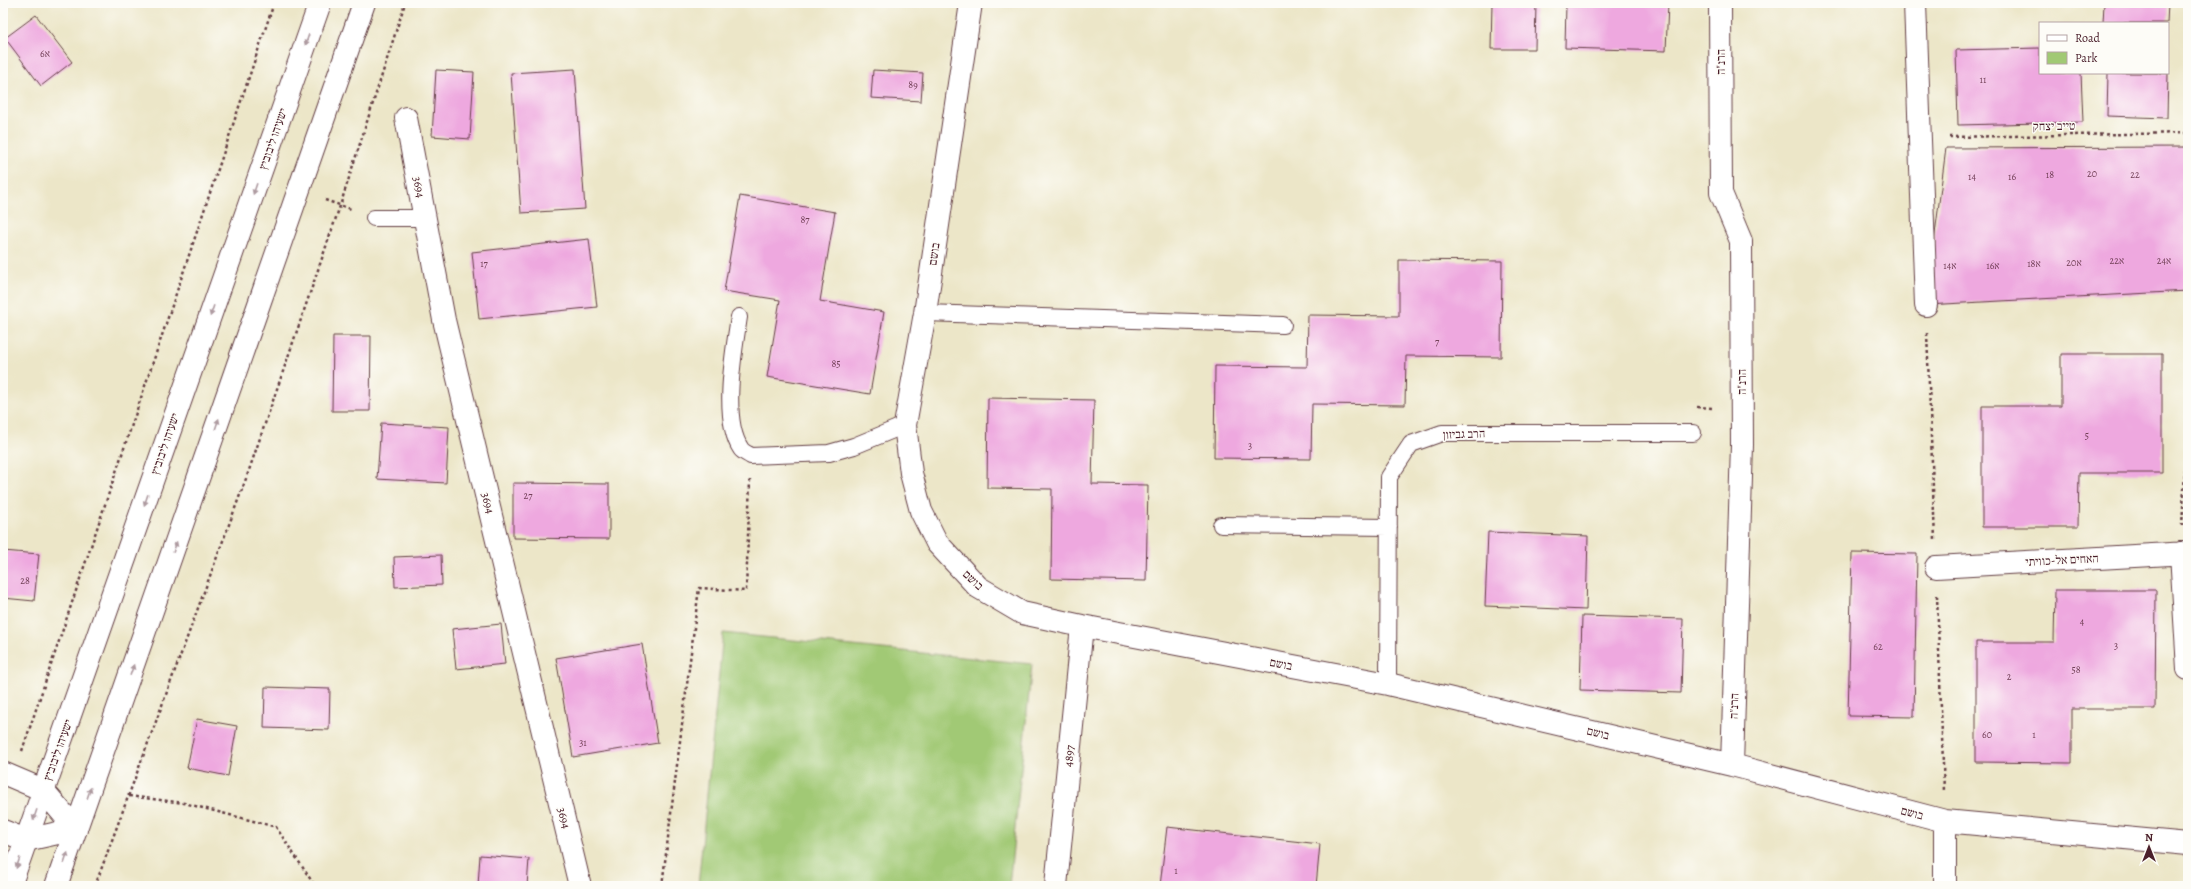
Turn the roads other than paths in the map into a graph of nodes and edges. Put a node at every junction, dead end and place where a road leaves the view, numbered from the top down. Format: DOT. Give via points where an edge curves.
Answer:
graph roads {
  1 [pos="320,3"];
  2 [pos="364,3"];
  3 [pos="971,3"];
  4 [pos="1720,3"];
  5 [pos="1916,3"];
  6 [pos="406,118"];
  7 [pos="374,218"];
  8 [pos="425,218"];
  9 [pos="1926,304"];
  10 [pos="925,313"];
  11 [pos="739,317"];
  12 [pos="1283,325"];
  13 [pos="905,425"];
  14 [pos="1693,433"];
  15 [pos="1221,525"];
  16 [pos="1389,527"];
  17 [pos="2185,553"];
  18 [pos="1936,567"];
  19 [pos="1082,626"];
  20 [pos="2188,669"];
  21 [pos="1388,684"];
  22 [pos="1732,765"];
  23 [pos="8,775"];
  24 [pos="43,790"];
  25 [pos="1945,821"];
  26 [pos="76,829"];
  27 [pos="3,831"];
  28 [pos="26,840"];
  29 [pos="2188,844"];
  30 [pos="10,886"];
  31 [pos="56,886"];
  32 [pos="580,886"];
  33 [pos="1056,886"];
  34 [pos="1945,886"];
  1 -- 24 [label="street, ישעיהו ליבוביץ, one-way"];
  26 -- 2 [label="street, one-way"];
  3 -- 10 [label="street, בושם"];
  4 -- 22 [label="street, הרנ\"ה" via="1721,193 1741,241 1742,445"];
  5 -- 9 [label="street"];
  6 -- 8 [label="street, 3694"];
  7 -- 8 [label="lane"];
  8 -- 32 [label="street, 3694" via="444,320"];
  10 -- 12 [label="lane"];
  10 -- 13 [label="street, בושם"];
  11 -- 13 [label="lane" via="730,385 734,432 742,450 751,456 829,453 854,446"];
  13 -- 19 [label="street, בושם" via="911,472 921,511 937,543 978,587 1022,613"];
  14 -- 16 [label="lane, הרב גביזון" via="1442,434 1411,444 1389,477"];
  15 -- 16 [label="lane"];
  16 -- 21 [label="lane, הרב גביזון"];
  17 -- 18 [label="street, האחים אל-כוויתי"];
  17 -- 20 [label="street"];
  19 -- 21 [label="street, בושם"];
  19 -- 33 [label="street, 4897"];
  21 -- 22 [label="street, בושם"];
  22 -- 25 [label="street, בושם"];
  23 -- 24 [label="street"];
  24 -- 26 [label="street"];
  24 -- 28 [label="street, ישעיהו ליבוביץ, one-way"];
  25 -- 29 [label="street, בושם"];
  25 -- 34 [label="street"];
  26 -- 28 [label="street"];
  31 -- 26 [label="street, one-way"];
  27 -- 28 [label="street"];
  28 -- 30 [label="street, ישעיהו ליבוביץ, one-way"];
}
